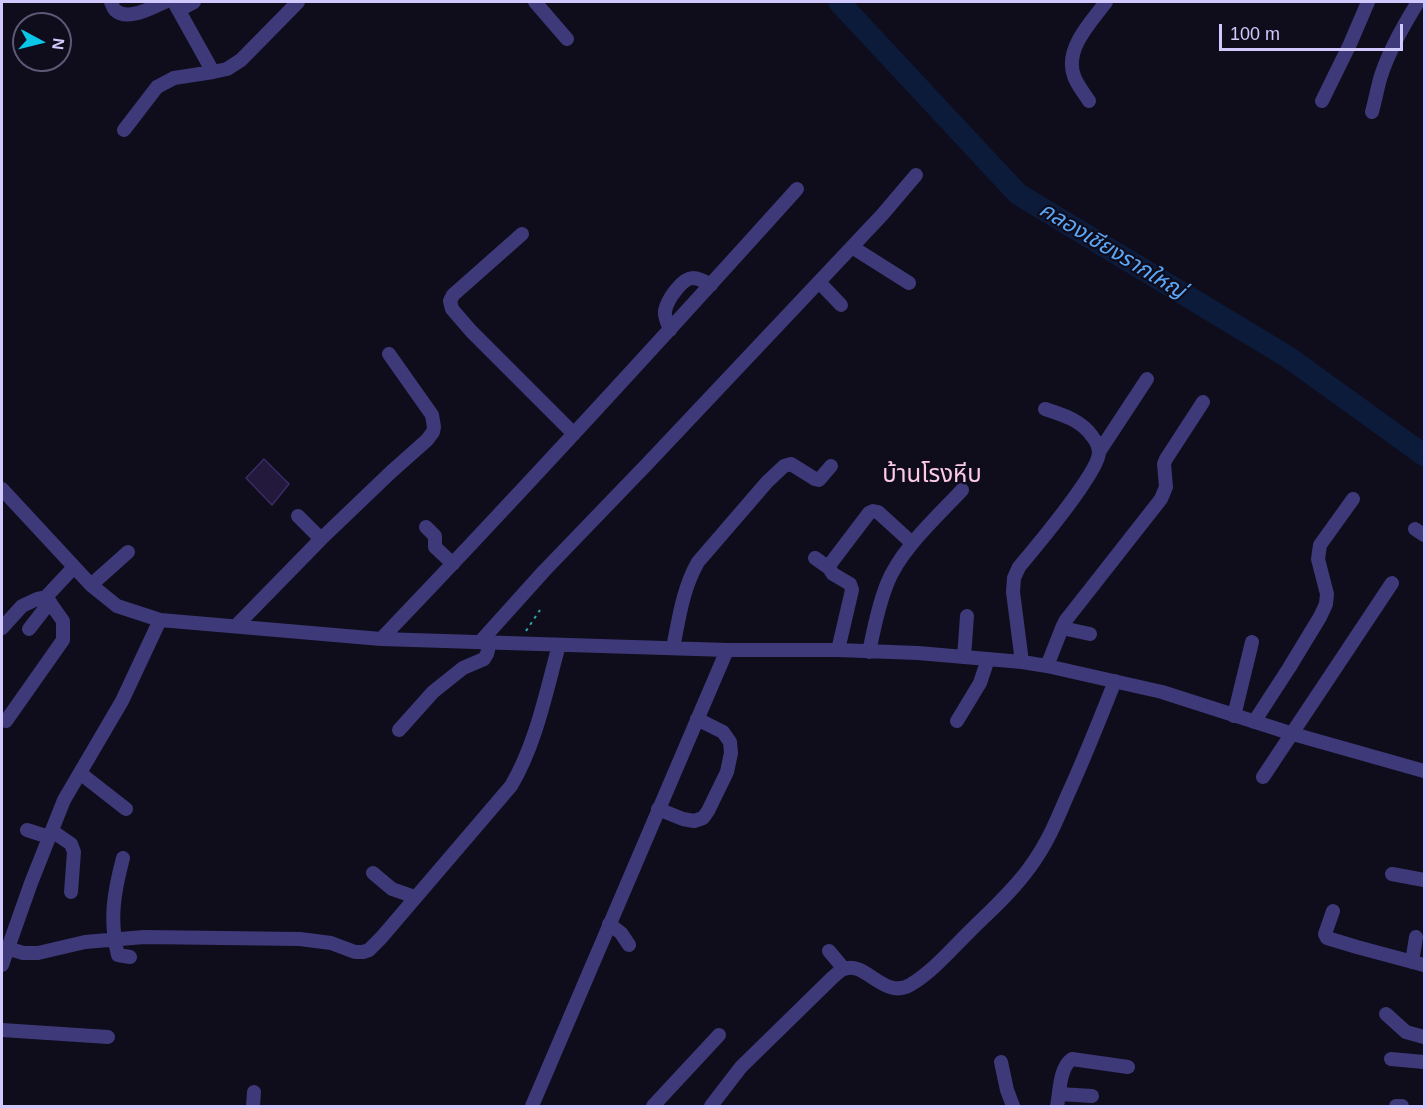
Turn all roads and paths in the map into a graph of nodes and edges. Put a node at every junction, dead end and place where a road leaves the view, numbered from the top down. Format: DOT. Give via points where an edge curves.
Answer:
graph roads {
  1 [pos="111,2"];
  2 [pos="165,2"];
  3 [pos="194,2"];
  4 [pos="298,2"];
  5 [pos="535,2"];
  6 [pos="1106,2"];
  7 [pos="1368,2"];
  8 [pos="1418,2"];
  9 [pos="176,6"];
  10 [pos="567,39"];
  11 [pos="208,65"];
  12 [pos="1089,101"];
  13 [pos="1322,101"];
  14 [pos="1372,112"];
  15 [pos="124,130"];
  16 [pos="916,175"];
  17 [pos="796,189"];
  18 [pos="522,234"];
  19 [pos="852,247"];
  20 [pos="819,282"];
  21 [pos="909,284"];
  22 [pos="711,285"];
  23 [pos="841,305"];
  24 [pos="670,330"];
  25 [pos="389,354"];
  26 [pos="1147,379"];
  27 [pos="1203,402"];
  28 [pos="1045,409"];
  29 [pos="574,434"];
  30 [pos="1099,452"];
  31 [pos="831,466"];
  32 [pos="2,489"];
  33 [pos="962,490"];
  34 [pos="1353,499"];
  35 [pos="298,516"];
  36 [pos="426,527"];
  37 [pos="321,539"];
  38 [pos="912,543"];
  39 [pos="128,552"];
  40 [pos="814,558"];
  41 [pos="453,564"];
  42 [pos="74,567"];
  43 [pos="829,568"];
  44 [pos="1392,583"];
  45 [pos="91,585"];
  46 [pos="48,599"];
  47 [pos="540,610"];
  48 [pos="967,616"];
  49 [pos="160,620"];
  50 [pos="236,626"];
  51 [pos="2,628"];
  52 [pos="1062,628"];
  53 [pos="28,629"];
  54 [pos="1090,634"];
  55 [pos="381,639"];
  56 [pos="485,641"];
  57 [pos="1252,642"];
  58 [pos="518,643"];
  59 [pos="559,645"];
  60 [pos="673,648"];
  61 [pos="727,650"];
  62 [pos="838,650"];
  63 [pos="869,652"];
  64 [pos="964,657"];
  65 [pos="988,659"];
  66 [pos="1022,662"];
  67 [pos="1047,666"];
  68 [pos="1115,681"];
  69 [pos="1234,716"];
  70 [pos="697,719"];
  71 [pos="6,721"];
  72 [pos="957,721"];
  73 [pos="1254,722"];
  74 [pos="399,730"];
  75 [pos="1293,734"];
  76 [pos="1425,771"];
  77 [pos="80,773"];
  78 [pos="1263,777"];
  79 [pos="126,809"];
  80 [pos="658,809"];
  81 [pos="27,830"];
  82 [pos="51,834"];
  83 [pos="123,858"];
  84 [pos="373,873"];
  85 [pos="1392,874"];
  86 [pos="1425,880"];
  87 [pos="71,892"];
  88 [pos="415,897"];
  89 [pos="1333,911"];
  90 [pos="609,924"];
  91 [pos="1416,937"];
  92 [pos="114,940"];
  93 [pos="629,945"];
  94 [pos="7,948"];
  95 [pos="829,951"];
  96 [pos="130,957"];
  97 [pos="1418,963"];
  98 [pos="2,965"];
  99 [pos="844,969"];
  100 [pos="1386,1014"];
  101 [pos="2,1030"];
  102 [pos="719,1035"];
  103 [pos="108,1037"];
  104 [pos="1425,1037"];
  105 [pos="1391,1059"];
  106 [pos="1001,1062"];
  107 [pos="1425,1062"];
  108 [pos="1128,1067"];
  109 [pos="254,1092"];
  110 [pos="1092,1096"];
  111 [pos="1058,1100"];
  112 [pos="253,1107"];
  113 [pos="532,1107"];
  114 [pos="652,1107"];
  115 [pos="711,1107"];
  116 [pos="1013,1107"];
  1 -- 2 [label="street" via="125,15"];
  3 -- 9 [label="street"];
  4 -- 11 [label="street" via="241,60 227,69"];
  5 -- 10 [label="street"];
  6 -- 12 [label="street" via="1073,55 1074,77"];
  7 -- 13 [label="street"];
  8 -- 14 [label="street" via="1389,56"];
  9 -- 11 [label="street"];
  11 -- 15 [label="street" via="157,87"];
  16 -- 19 [label="street"];
  17 -- 22 [label="street"];
  18 -- 29 [label="street" via="453,295 452,309"];
  19 -- 20 [label="street"];
  19 -- 21 [label="street"];
  20 -- 23 [label="street"];
  20 -- 56 [label="street" via="544,571"];
  22 -- 24 [label="street"];
  22 -- 24 [label="street" via="699,279 683,281 664,313"];
  24 -- 29 [label="street"];
  25 -- 37 [label="street" via="432,416 433,432"];
  26 -- 30 [label="street"];
  27 -- 52 [label="street" via="1166,459 1167,480 1161,499"];
  28 -- 30 [label="street" via="1086,427"];
  29 -- 41 [label="street"];
  30 -- 66 [label="street" via="1086,481 1014,578"];
  31 -- 60 [label="street" via="819,480 791,464 784,466 744,509 690,576"];
  32 -- 42 [label="street"];
  33 -- 38 [label="street"];
  34 -- 73 [label="street" via="1320,544 1318,560 1326,604"];
  35 -- 37 [label="street"];
  36 -- 41 [label="street" via="435,536 435,547"];
  37 -- 50 [label="street"];
  38 -- 43 [label="street" via="879,512 873,511"];
  38 -- 63 [label="street" via="887,582"];
  39 -- 45 [label="street"];
  40 -- 43 [label="street"];
  41 -- 55 [label="street"];
  42 -- 45 [label="street"];
  42 -- 46 [label="street"];
  43 -- 62 [label="street" via="852,590"];
  44 -- 75 [label="street"];
  45 -- 49 [label="street" via="117,606"];
  46 -- 51 [label="street" via="22,606"];
  46 -- 53 [label="street"];
  46 -- 71 [label="street" via="63,621 63,640"];
  47 -- 58 [label="path"];
  48 -- 64 [label="street"];
  49 -- 50 [label="street"];
  49 -- 77 [label="street" via="122,701"];
  50 -- 55 [label="street"];
  52 -- 54 [label="street"];
  52 -- 67 [label="street"];
  55 -- 56 [label="street"];
  56 -- 58 [label="street"];
  56 -- 74 [label="street" via="487,654 483,659 463,668 433,692"];
  57 -- 69 [label="street"];
  58 -- 59 [label="street"];
  59 -- 60 [label="street"];
  59 -- 88 [label="street" via="521,769 511,786"];
  60 -- 61 [label="street"];
  61 -- 62 [label="street"];
  61 -- 70 [label="street"];
  62 -- 63 [label="street"];
  63 -- 64 [label="street"];
  64 -- 65 [label="street"];
  65 -- 66 [label="street"];
  65 -- 72 [label="street" via="980,683"];
  66 -- 67 [label="street"];
  67 -- 68 [label="street"];
  68 -- 69 [label="street"];
  68 -- 99 [label="street" via="1049,838 1005,896 912,984 896,989 860,970"];
  69 -- 73 [label="street"];
  70 -- 80 [label="street"];
  70 -- 80 [label="street" via="723,732 730,742 727,772 703,818 683,819"];
  73 -- 75 [label="street"];
  75 -- 76 [label="street"];
  75 -- 78 [label="street"];
  77 -- 79 [label="street"];
  77 -- 82 [label="street"];
  80 -- 90 [label="street"];
  81 -- 82 [label="street"];
  82 -- 87 [label="street" via="71,844 74,852"];
  82 -- 94 [label="street"];
  83 -- 92 [label="street" via="115,886"];
  84 -- 88 [label="street" via="392,889"];
  85 -- 86 [label="street"];
  88 -- 92 [label="street" via="381,938 363,952 300,939"];
  89 -- 97 [label="street" via="1327,938"];
  90 -- 93 [label="street"];
  90 -- 113 [label="street"];
  91 -- 97 [label="street"];
  92 -- 94 [label="street" via="38,953"];
  92 -- 96 [label="street" via="118,955"];
  94 -- 98 [label="street"];
  95 -- 99 [label="street"];
  99 -- 115 [label="street" via="741,1067"];
  100 -- 104 [label="street" via="1406,1032"];
  101 -- 103 [label="street"];
  102 -- 114 [label="street"];
  105 -- 107 [label="street"];
  106 -- 116 [label="street"];
  108 -- 111 [label="street" via="1072,1059 1062,1075"];
  109 -- 112 [label="street"];
  110 -- 111 [label="street"];
}
